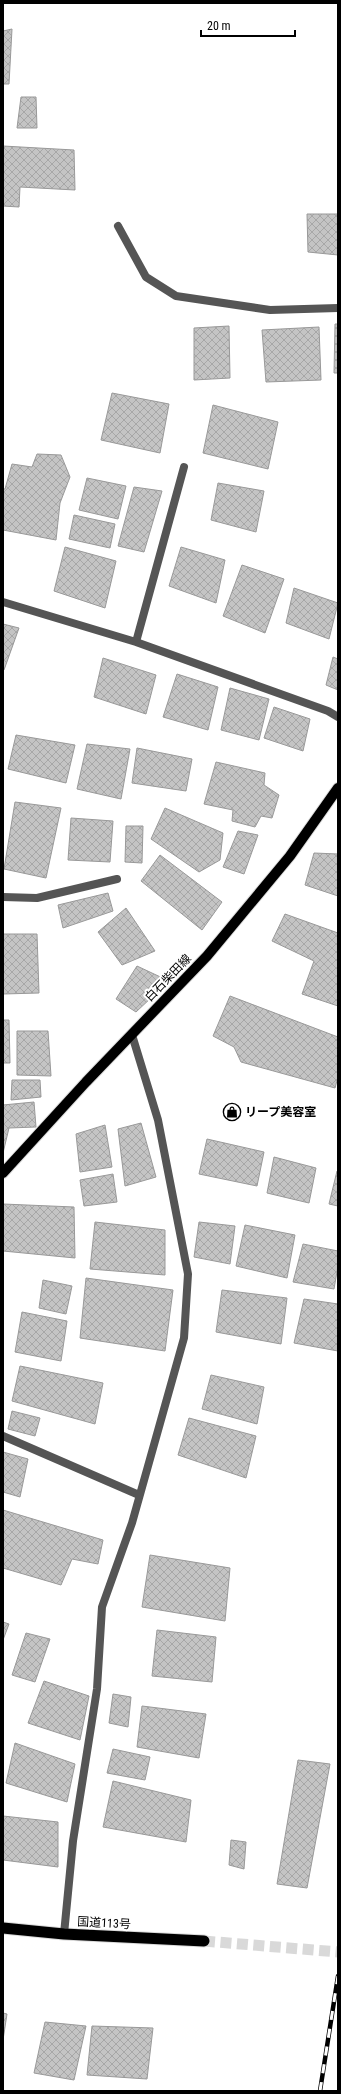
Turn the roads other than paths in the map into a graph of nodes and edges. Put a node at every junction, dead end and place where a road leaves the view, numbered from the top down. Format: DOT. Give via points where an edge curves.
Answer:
graph roads {
  1 [pos="118,226"];
  2 [pos="338,308"];
  3 [pos="184,467"];
  4 [pos="3,602"];
  5 [pos="136,642"];
  6 [pos="338,717"];
  7 [pos="338,788"];
  8 [pos="117,879"];
  9 [pos="3,897"];
  10 [pos="132,1035"];
  11 [pos="3,1173"];
  12 [pos="3,1436"];
  13 [pos="139,1495"];
  14 [pos="3,1928"];
  15 [pos="64,1934"];
  16 [pos="204,1941"];
  1 -- 2 [label="lane" via="146,277 176,296 270,310"];
  3 -- 5 [label="lane"];
  4 -- 5 [label="lane"];
  5 -- 6 [label="lane" via="328,711"];
  7 -- 10 [label="main road, 白石柴田線" via="290,856 207,956"];
  8 -- 9 [label="lane" via="37,898"];
  10 -- 11 [label="main road, 白石柴田線"];
  10 -- 13 [label="lane" via="158,1120 188,1274 184,1338"];
  12 -- 13 [label="lane"];
  13 -- 15 [label="lane" via="132,1524 102,1607 97,1689 73,1841"];
  14 -- 15 [label="highway, 国道113号"];
  15 -- 16 [label="highway, 国道113号"];
}
